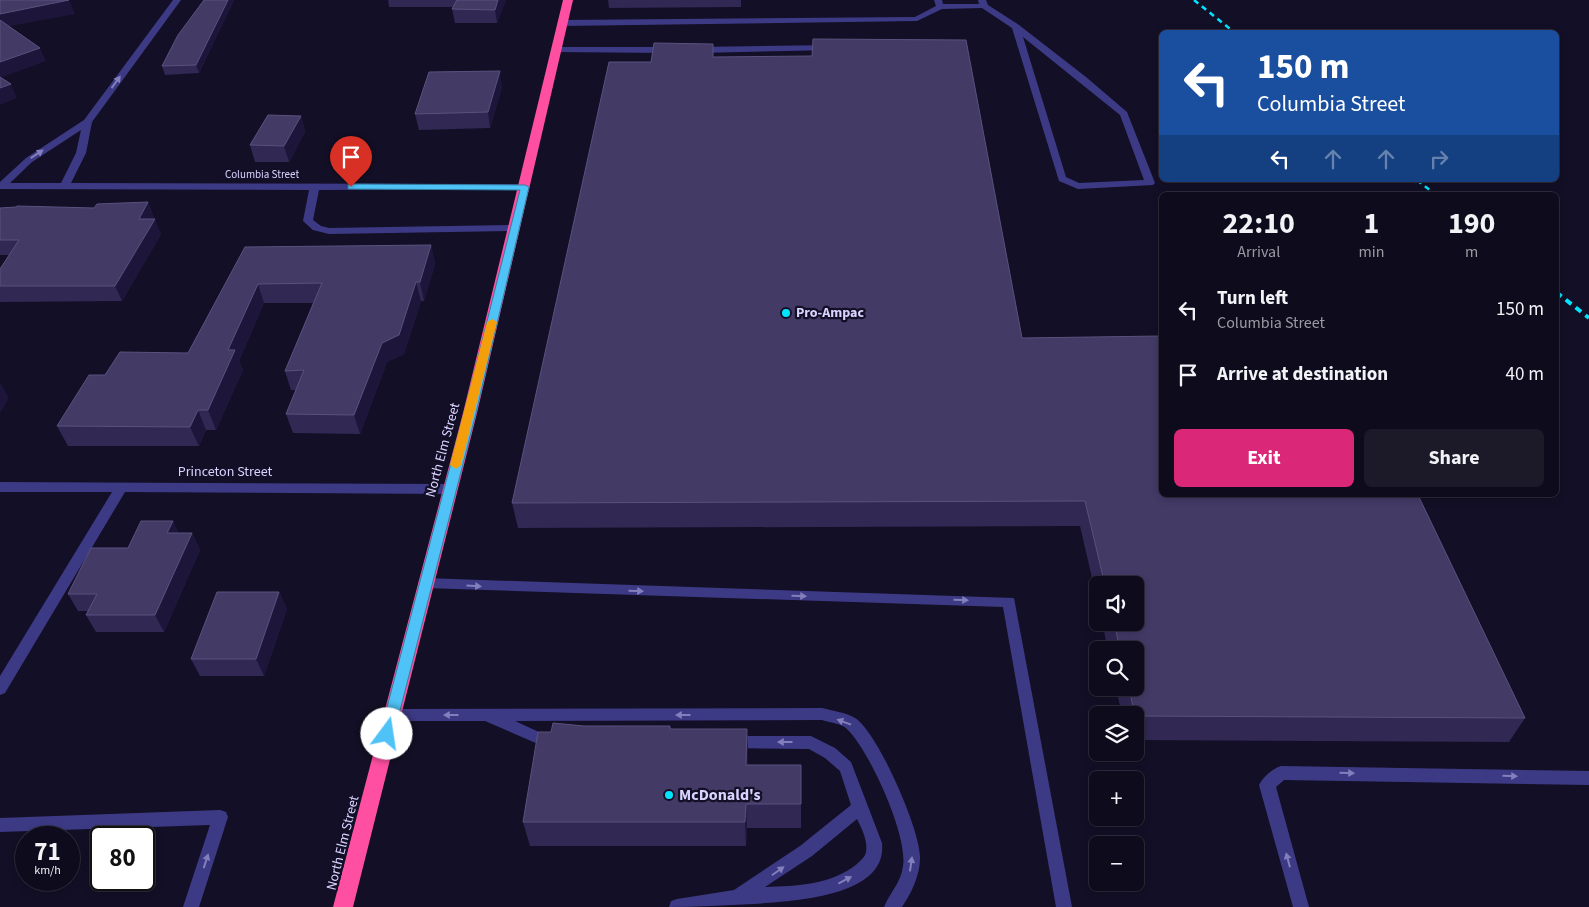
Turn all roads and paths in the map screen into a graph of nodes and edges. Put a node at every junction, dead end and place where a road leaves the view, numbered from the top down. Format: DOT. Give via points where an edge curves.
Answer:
graph roads {
  1 [pos="176,0"];
  2 [pos="568,0"];
  3 [pos="983,3"];
  4 [pos="939,4"];
  5 [pos="561,23"];
  6 [pos="1016,26"];
  7 [pos="844,48"];
  8 [pos="555,50"];
  9 [pos="676,50"];
  10 [pos="686,50"];
  11 [pos="87,122"];
  12 [pos="0,186"];
  13 [pos="64,186"];
  14 [pos="315,187"];
  15 [pos="525,187"];
  16 [pos="515,228"];
  17 [pos="0,487"];
  18 [pos="122,487"];
  19 [pos="449,488"];
  20 [pos="425,583"];
  21 [pos="0,689"];
  22 [pos="392,715"];
  23 [pos="487,715"];
  24 [pos="572,740"];
  25 [pos="714,742"];
  26 [pos="1589,778"];
  27 [pos="860,807"];
  28 [pos="0,825"];
  29 [pos="737,897"];
  30 [pos="191,907"];
  31 [pos="343,907"];
  32 [pos="677,907"];
  33 [pos="892,907"];
  34 [pos="1064,907"];
  35 [pos="1301,907"];
  11 -- 1 [label="street, one-way"];
  2 -- 5 [label="highway, North Elm Street"];
  3 -- 4 [label="street"];
  3 -- 6 [label="street"];
  4 -- 5 [label="street" via="917,19"];
  5 -- 8 [label="highway, North Elm Street"];
  6 -- 6 [label="street" via="1062,179 1078,186 1150,183 1124,114"];
  7 -- 10 [label="street"];
  8 -- 9 [label="street"];
  8 -- 15 [label="highway, North Elm Street"];
  12 -- 11 [label="street, one-way" via="29,160"];
  11 -- 13 [label="street" via="80,153"];
  12 -- 13 [label="street, Columbia Street"];
  13 -- 14 [label="street, Columbia Street"];
  14 -- 15 [label="street, Columbia Street"];
  14 -- 16 [label="street" via="308,221 329,231"];
  15 -- 16 [label="highway, North Elm Street"];
  16 -- 19 [label="highway, North Elm Street"];
  17 -- 18 [label="street, Princeton Street"];
  18 -- 19 [label="street, Princeton Street"];
  18 -- 21 [label="street"];
  19 -- 20 [label="highway, North Elm Street"];
  20 -- 22 [label="highway, North Elm Street"];
  20 -- 34 [label="street, one-way" via="1009,602"];
  23 -- 22 [label="street, one-way"];
  22 -- 31 [label="highway, North Elm Street"];
  23 -- 24 [label="street" via="538,738"];
  33 -- 23 [label="street, one-way" via="904,891 912,851 907,830 869,745 851,723 822,714"];
  27 -- 25 [label="street, one-way" via="846,767 811,743"];
  35 -- 26 [label="street, one-way" via="1267,785 1281,772"];
  29 -- 27 [label="street, one-way" via="806,851"];
  29 -- 27 [label="street, one-way" via="799,894 845,882 871,861 874,854 874,844"];
  30 -- 28 [label="street, one-way" via="220,817"];
  29 -- 32 [label="street"];
}
